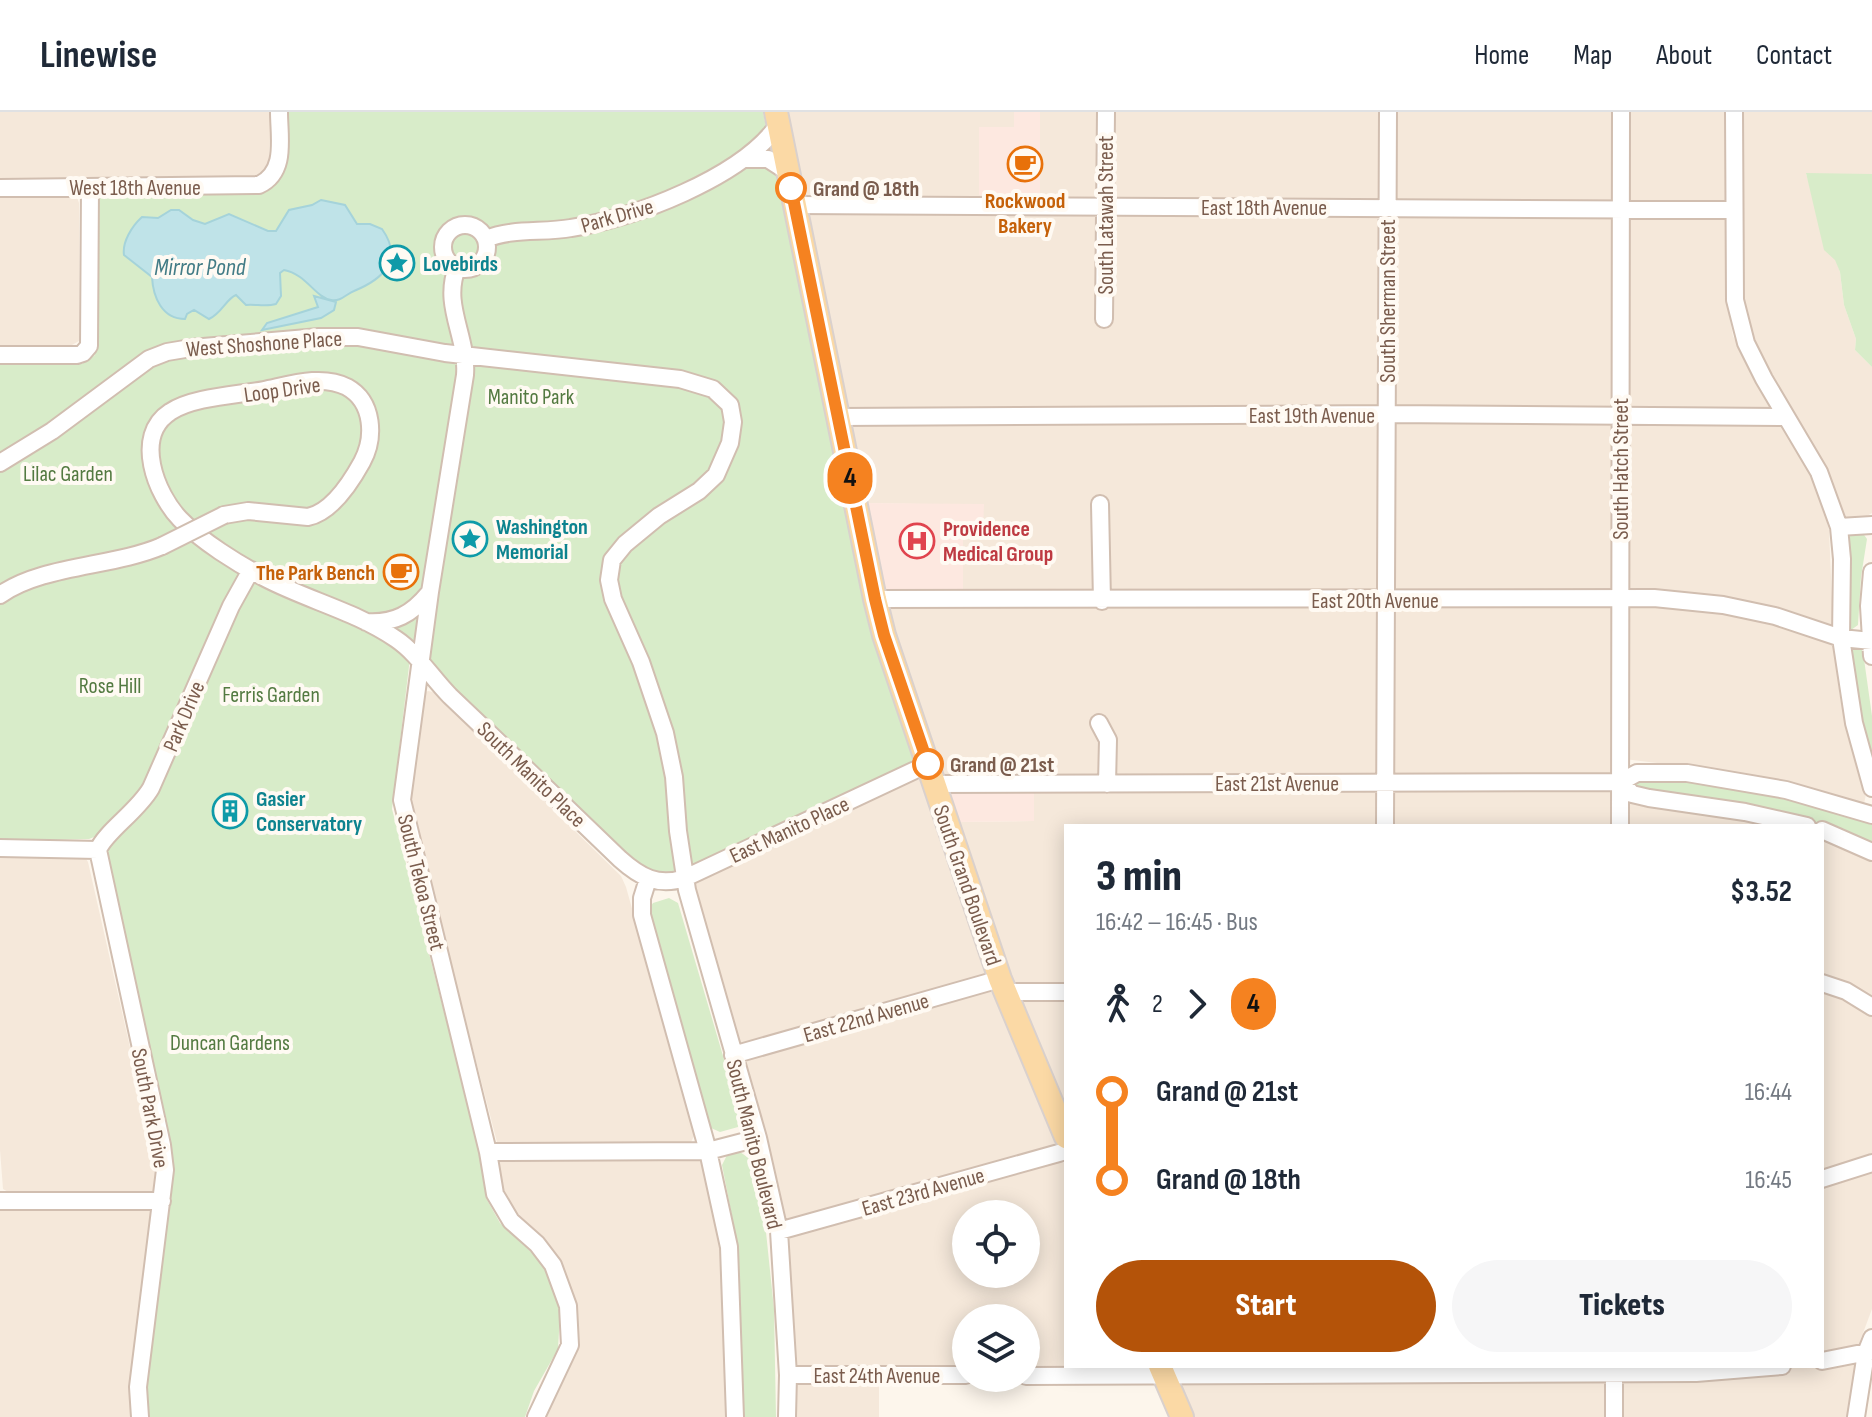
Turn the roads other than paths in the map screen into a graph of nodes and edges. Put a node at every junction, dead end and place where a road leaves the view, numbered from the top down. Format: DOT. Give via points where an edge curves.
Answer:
graph roads {
  1 [pos="279,112"];
  2 [pos="1106,112"];
  3 [pos="1388,112"];
  4 [pos="1621,112"];
  5 [pos="1734,112"];
  6 [pos="777,119"];
  7 [pos="739,160"];
  8 [pos="788,172"];
  9 [pos="90,187"];
  10 [pos="0,188"];
  11 [pos="795,205"];
  12 [pos="1105,206"];
  13 [pos="1388,208"];
  14 [pos="1620,209"];
  15 [pos="1733,210"];
  16 [pos="486,239"];
  17 [pos="457,268"];
  18 [pos="1104,319"];
  19 [pos="0,355"];
  20 [pos="465,355"];
  21 [pos="1387,414"];
  22 [pos="838,417"];
  23 [pos="1786,417"];
  24 [pos="1620,418"];
  25 [pos="0,463"];
  26 [pos="1100,504"];
  27 [pos="1872,525"];
  28 [pos="1839,527"];
  29 [pos="251,570"];
  30 [pos="1872,572"];
  31 [pos="430,592"];
  32 [pos="0,595"];
  33 [pos="875,599"];
  34 [pos="1386,599"];
  35 [pos="1621,599"];
  36 [pos="1102,601"];
  37 [pos="361,621"];
  38 [pos="1841,638"];
  39 [pos="1871,646"];
  40 [pos="420,663"];
  41 [pos="1099,723"];
  42 [pos="931,774"];
  43 [pos="1621,782"];
  44 [pos="1385,783"];
  45 [pos="1107,784"];
  46 [pos="1872,788"];
  47 [pos="1872,815"];
  48 [pos="1385,824"];
  49 [pos="1620,824"];
  50 [pos="1798,824"];
  51 [pos="1824,831"];
  52 [pos="0,848"];
  53 [pos="98,850"];
  54 [pos="1872,852"];
  55 [pos="685,878"];
  56 [pos="648,879"];
  57 [pos="1824,984"];
  58 [pos="1002,985"];
  59 [pos="1064,992"];
  60 [pos="1872,1007"];
  61 [pos="733,1055"];
  62 [pos="1064,1132"];
  63 [pos="758,1138"];
  64 [pos="708,1151"];
  65 [pos="488,1152"];
  66 [pos="1064,1152"];
  67 [pos="1872,1163"];
  68 [pos="1824,1178"];
  69 [pos="0,1201"];
  70 [pos="162,1201"];
  71 [pos="779,1231"];
  72 [pos="1870,1347"];
  73 [pos="1824,1360"];
  74 [pos="1757,1368"];
  75 [pos="1614,1370"];
  76 [pos="1162,1371"];
  77 [pos="788,1375"];
  78 [pos="952,1375"];
  79 [pos="1040,1375"];
  80 [pos="140,1417"];
  81 [pos="536,1417"];
  82 [pos="735,1417"];
  83 [pos="787,1417"];
  84 [pos="1182,1417"];
  85 [pos="1614,1417"];
  86 [pos="1856,1417"];
  1 -- 9 [label="street, West 18th Avenue" via="279,161 268,181 250,187"];
  2 -- 12 [label="street, South Latawah Street"];
  3 -- 13 [label="street, South Sherman Street"];
  4 -- 14 [label="street, South Hatch Street"];
  5 -- 15 [label="street"];
  6 -- 7 [label="street, Park Drive" via="761,146"];
  6 -- 8 [label="main road, South Grand Boulevard"];
  7 -- 8 [label="street" via="768,159"];
  7 -- 16 [label="street, Park Drive" via="631,215"];
  8 -- 11 [label="main road, South Grand Boulevard"];
  9 -- 10 [label="street, West 18th Avenue"];
  9 -- 19 [label="street" via="91,335 86,351"];
  11 -- 12 [label="street, East 18th Avenue"];
  11 -- 22 [label="main road, South Grand Boulevard"];
  12 -- 13 [label="street, East 18th Avenue"];
  12 -- 18 [label="street, South Latawah Street"];
  13 -- 14 [label="street, East 18th Avenue"];
  13 -- 21 [label="street, South Sherman Street"];
  14 -- 15 [label="street, East 18th Avenue"];
  14 -- 24 [label="street, South Hatch Street"];
  15 -- 23 [label="street" via="1735,300 1746,343"];
  16 -- 17 [label="street" via="481,263"];
  16 -- 17 [label="street" via="466,224 448,232 444,255"];
  17 -- 20 [label="street, South Tekoa Street" via="451,301"];
  20 -- 25 [label="street, West Shoshone Place" via="340,336 167,352 142,363"];
  20 -- 31 [label="street, South Tekoa Street"];
  20 -- 55 [label="street, West Shoshone Place" via="680,379 713,389 730,405 730,443 716,475 635,535 610,569 611,592 649,683 672,761"];
  21 -- 22 [label="street, East 19th Avenue"];
  21 -- 24 [label="street, East 19th Avenue"];
  21 -- 34 [label="street, South Sherman Street"];
  22 -- 33 [label="main road, South Grand Boulevard"];
  23 -- 24 [label="street, East 19th Avenue"];
  23 -- 28 [label="street" via="1819,472"];
  24 -- 35 [label="street, South Hatch Street"];
  26 -- 36 [label="street"];
  27 -- 28 [label="street"];
  28 -- 38 [label="street"];
  29 -- 32 [label="street, Loop Drive, bridge" via="192,529 172,508 153,465 155,428 183,406 311,382 347,387 357,394 369,419 369,445 356,473 317,515 224,515 162,546 32,579"];
  29 -- 37 [label="street, Loop Drive"];
  29 -- 53 [label="street, Park Drive" via="151,788"];
  30 -- 39 [label="street"];
  31 -- 37 [label="street, Loop Drive" via="400,618"];
  31 -- 40 [label="street, South Tekoa Street"];
  33 -- 36 [label="street, East 20th Avenue"];
  33 -- 42 [label="main road, South Grand Boulevard"];
  34 -- 35 [label="street, East 20th Avenue"];
  34 -- 36 [label="street, East 20th Avenue"];
  34 -- 44 [label="street, South Sherman Street"];
  35 -- 38 [label="street, East 20th Avenue" via="1723,605"];
  35 -- 43 [label="street, South Hatch Street"];
  37 -- 40 [label="street, Loop Drive" via="398,640"];
  38 -- 39 [label="street, East 20th Avenue"];
  38 -- 46 [label="street" via="1854,723"];
  40 -- 56 [label="street, South Manito Place" via="609,849"];
  40 -- 65 [label="street, South Tekoa Street" via="402,800"];
  41 -- 45 [label="street" via="1108,740"];
  42 -- 45 [label="street, East 21st Avenue"];
  42 -- 55 [label="street, East Manito Place"];
  42 -- 58 [label="main road, South Grand Boulevard"];
  43 -- 44 [label="street, East 21st Avenue"];
  43 -- 47 [label="street" via="1637,773 1687,773 1786,790"];
  43 -- 49 [label="street, South Hatch Street"];
  43 -- 50 [label="street" via="1632,794"];
  44 -- 45 [label="street, East 21st Avenue"];
  44 -- 48 [label="street, South Sherman Street"];
  51 -- 54 [label="street"];
  52 -- 53 [label="street"];
  53 -- 70 [label="street, South Park Drive" via="162,1145"];
  55 -- 56 [label="street, East Manito Place"];
  55 -- 61 [label="street, South Manito Boulevard"];
  56 -- 64 [label="street" via="642,915"];
  57 -- 60 [label="street"];
  58 -- 59 [label="street, East 22nd Avenue"];
  58 -- 61 [label="street, East 22nd Avenue"];
  58 -- 62 [label="main road, South Grand Boulevard"];
  61 -- 63 [label="street, South Manito Boulevard"];
  63 -- 64 [label="street"];
  63 -- 71 [label="street, South Manito Boulevard"];
  64 -- 65 [label="street"];
  64 -- 82 [label="street" via="729,1247"];
  65 -- 81 [label="street, South Tekoa Street" via="495,1194 511,1221 553,1265 568,1306 570,1345"];
  66 -- 71 [label="street, East 23rd Avenue"];
  67 -- 68 [label="street"];
  69 -- 70 [label="street"];
  70 -- 80 [label="street, South Park Drive" via="138,1387"];
  71 -- 77 [label="street, South Manito Boulevard"];
  72 -- 73 [label="street"];
  72 -- 86 [label="street"];
  74 -- 75 [label="street" via="1696,1373"];
  75 -- 76 [label="street"];
  75 -- 85 [label="street"];
  76 -- 79 [label="street"];
  76 -- 84 [label="main road"];
  77 -- 78 [label="street, East 24th Avenue"];
  77 -- 83 [label="street, South Manito Boulevard"];
}
